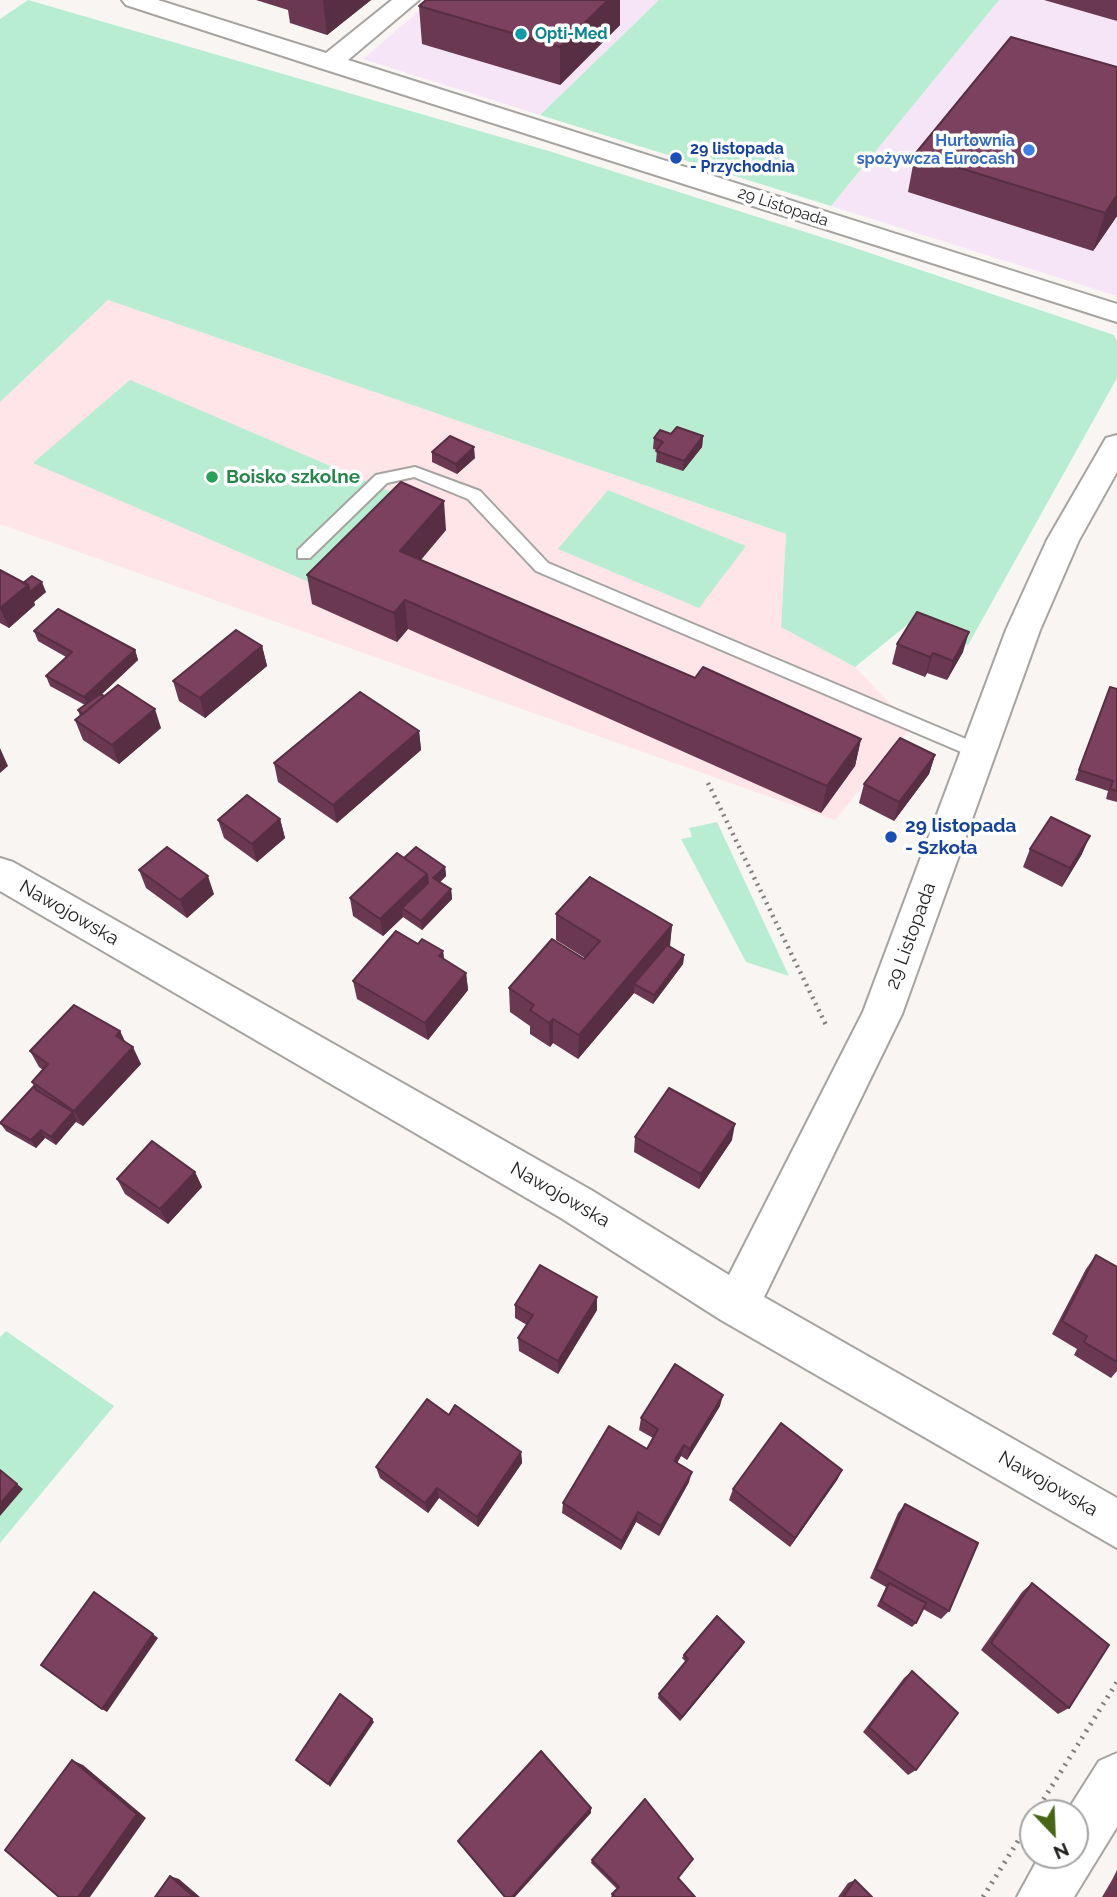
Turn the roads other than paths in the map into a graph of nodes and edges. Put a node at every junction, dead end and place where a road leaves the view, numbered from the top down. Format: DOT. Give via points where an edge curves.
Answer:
graph roads {
  1 [pos="134,0"];
  2 [pos="407,0"];
  3 [pos="329,63"];
  4 [pos="1117,313"];
  5 [pos="1112,462"];
  6 [pos="304,554"];
  7 [pos="979,752"];
  8 [pos="0,873"];
  9 [pos="737,1305"];
  10 [pos="1117,1524"];
  11 [pos="1117,1779"];
  12 [pos="1089,1824"];
  13 [pos="1061,1869"];
  14 [pos="1044,1897"];
  1 -- 3 [label="street, 29 Listopada"];
  2 -- 3 [label="street"];
  3 -- 4 [label="street, 29 Listopada"];
  5 -- 7 [label="street, 29 Listopada" via="1046,575"];
  6 -- 7 [label="lane" via="382,479 415,472 474,495 542,568"];
  7 -- 9 [label="street, 29 Listopada" via="882,1014"];
  8 -- 9 [label="street, Nawojowska" via="606,1221"];
  9 -- 10 [label="street, Nawojowska"];
  11 -- 12 [label="street"];
  13 -- 14 [label="street"];
}
